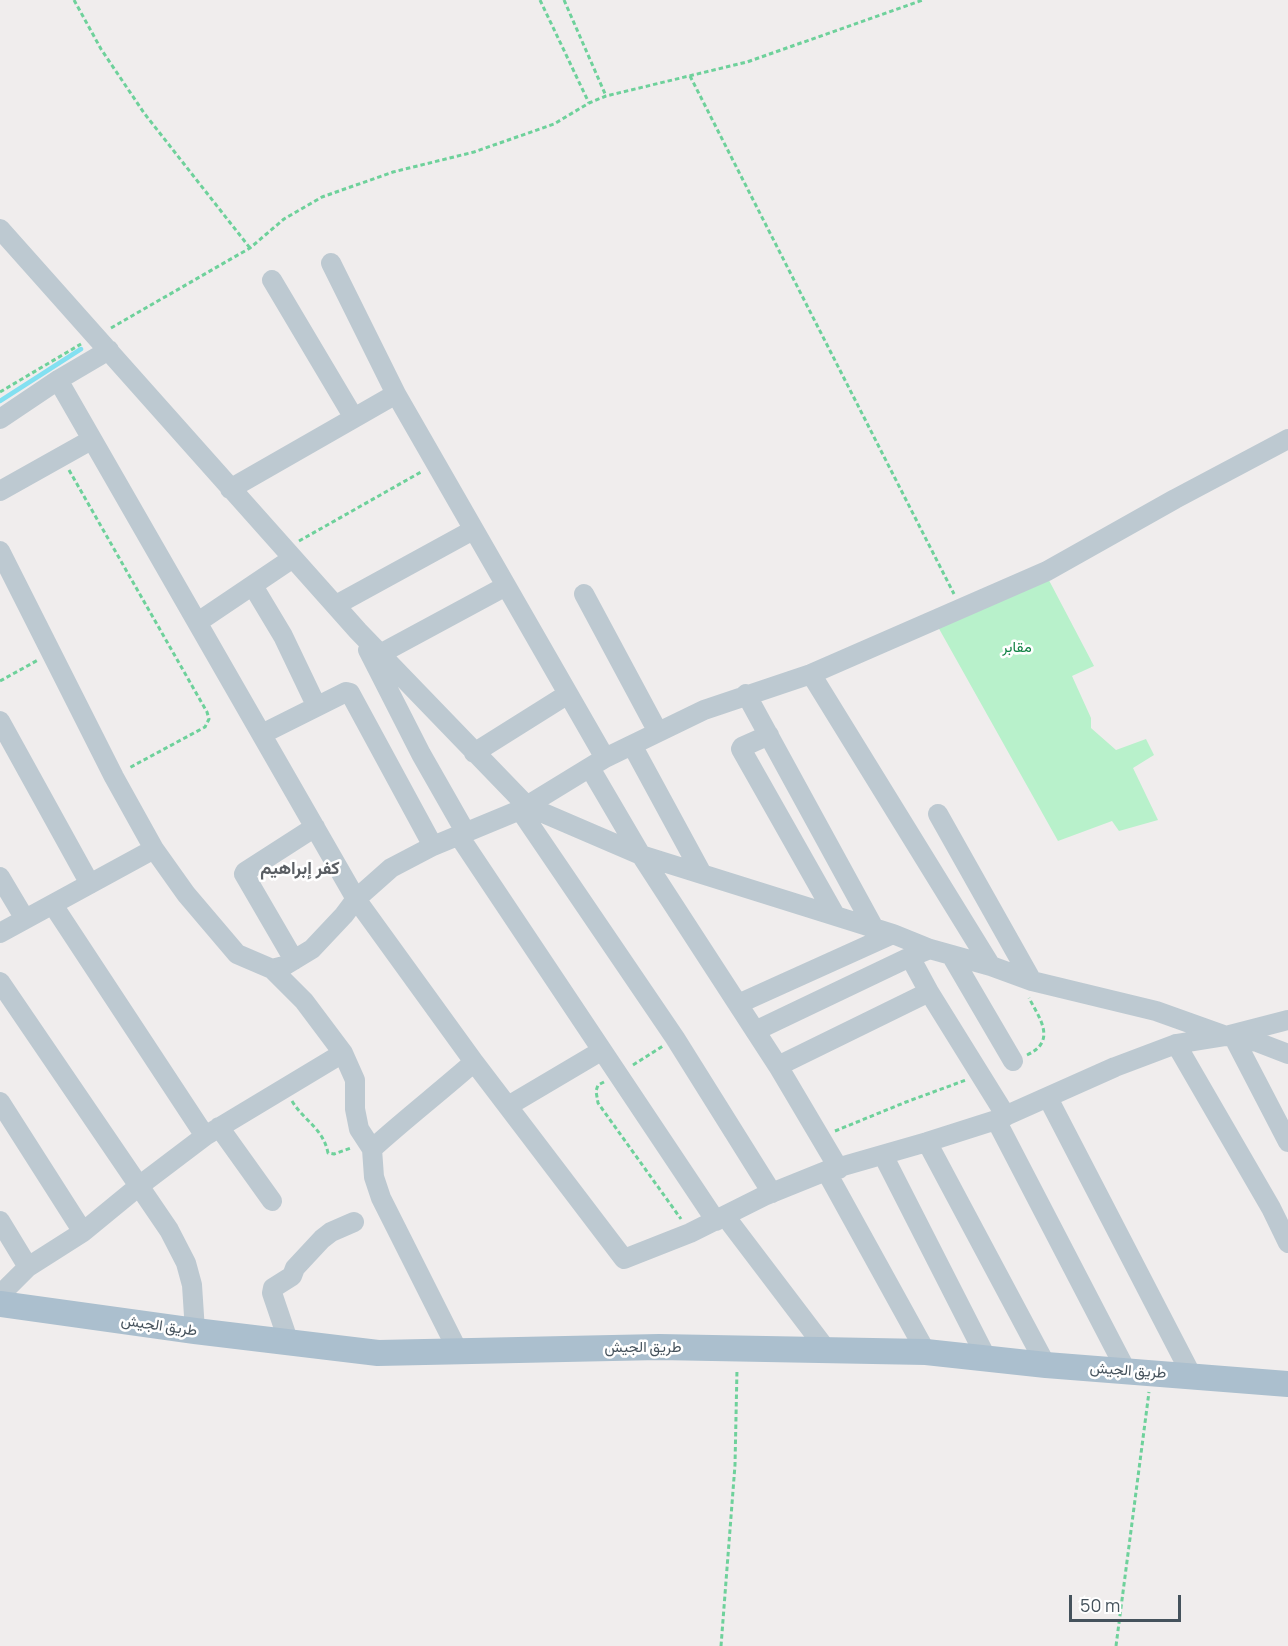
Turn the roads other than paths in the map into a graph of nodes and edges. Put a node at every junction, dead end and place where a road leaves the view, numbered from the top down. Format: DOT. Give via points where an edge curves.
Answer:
graph roads {
  1 [pos="0,229"];
  2 [pos="331,263"];
  3 [pos="272,280"];
  4 [pos="102,343"];
  5 [pos="58,380"];
  6 [pos="396,394"];
  7 [pos="354,418"];
  8 [pos="0,419"];
  9 [pos="1288,439"];
  10 [pos="91,440"];
  11 [pos="230,489"];
  12 [pos="0,492"];
  13 [pos="473,530"];
  14 [pos="0,551"];
  15 [pos="289,554"];
  16 [pos="253,586"];
  17 [pos="506,586"];
  18 [pos="584,594"];
  19 [pos="336,605"];
  20 [pos="198,622"];
  21 [pos="358,631"];
  22 [pos="380,654"];
  23 [pos="811,674"];
  24 [pos="568,694"];
  25 [pos="746,694"];
  26 [pos="316,705"];
  27 [pos="0,721"];
  28 [pos="658,732"];
  29 [pos="262,734"];
  30 [pos="769,735"];
  31 [pos="632,745"];
  32 [pos="474,753"];
  33 [pos="597,763"];
  34 [pos="524,808"];
  35 [pos="938,814"];
  36 [pos="315,827"];
  37 [pos="462,835"];
  38 [pos="433,846"];
  39 [pos="154,849"];
  40 [pos="641,855"];
  41 [pos="701,872"];
  42 [pos="0,877"];
  43 [pos="90,884"];
  44 [pos="356,899"];
  45 [pos="53,905"];
  46 [pos="835,915"];
  47 [pos="25,919"];
  48 [pos="874,928"];
  49 [pos="0,933"];
  50 [pos="893,934"];
  51 [pos="930,949"];
  52 [pos="951,955"];
  53 [pos="910,957"];
  54 [pos="294,960"];
  55 [pos="991,966"];
  56 [pos="272,969"];
  57 [pos="1024,978"];
  58 [pos="0,982"];
  59 [pos="929,992"];
  60 [pos="738,1004"];
  61 [pos="1288,1020"];
  62 [pos="755,1031"];
  63 [pos="1230,1037"];
  64 [pos="1176,1044"];
  65 [pos="601,1052"];
  66 [pos="343,1053"];
  67 [pos="1288,1054"];
  68 [pos="1013,1061"];
  69 [pos="474,1062"];
  70 [pos="778,1066"];
  71 [pos="1048,1098"];
  72 [pos="0,1102"];
  73 [pos="508,1106"];
  74 [pos="1001,1118"];
  75 [pos="212,1132"];
  76 [pos="927,1142"];
  77 [pos="1288,1142"];
  78 [pos="369,1145"];
  79 [pos="883,1155"];
  80 [pos="833,1170"];
  81 [pos="139,1186"];
  82 [pos="772,1192"];
  83 [pos="272,1201"];
  84 [pos="721,1219"];
  85 [pos="0,1221"];
  86 [pos="354,1222"];
  87 [pos="83,1232"];
  88 [pos="1288,1243"];
  89 [pos="28,1267"];
  90 [pos="3,1291"];
  91 [pos="195,1331"];
  92 [pos="289,1343"];
  93 [pos="826,1349"];
  94 [pos="458,1350"];
  95 [pos="926,1352"];
  96 [pos="986,1357"];
  97 [pos="1047,1365"];
  98 [pos="1139,1372"];
  99 [pos="1192,1376"];
  100 [pos="1288,1384"];
  1 -- 4 [label="street"];
  2 -- 6 [label="street"];
  3 -- 7 [label="street"];
  4 -- 5 [label="street"];
  4 -- 11 [label="street"];
  5 -- 8 [label="street"];
  5 -- 10 [label="street"];
  6 -- 7 [label="street"];
  6 -- 13 [label="street"];
  7 -- 11 [label="street"];
  9 -- 23 [label="street" via="1047,572"];
  10 -- 12 [label="street"];
  10 -- 20 [label="street"];
  11 -- 15 [label="street"];
  13 -- 17 [label="street"];
  13 -- 19 [label="street"];
  14 -- 39 [label="street"];
  15 -- 16 [label="street"];
  15 -- 19 [label="street"];
  16 -- 20 [label="street"];
  16 -- 26 [label="street" via="283,636"];
  17 -- 22 [label="street"];
  17 -- 24 [label="street"];
  18 -- 28 [label="street"];
  19 -- 21 [label="street"];
  20 -- 29 [label="street"];
  21 -- 22 [label="street"];
  21 -- 37 [label="street"];
  22 -- 32 [label="street"];
  23 -- 25 [label="street"];
  23 -- 55 [label="street"];
  24 -- 32 [label="street"];
  24 -- 33 [label="street"];
  25 -- 28 [label="street"];
  25 -- 30 [label="street"];
  26 -- 29 [label="street"];
  26 -- 38 [label="street" via="350,693"];
  27 -- 43 [label="street"];
  28 -- 31 [label="street"];
  29 -- 36 [label="street"];
  30 -- 46 [label="street" via="741,749"];
  30 -- 48 [label="street"];
  31 -- 33 [label="street"];
  31 -- 41 [label="street"];
  32 -- 34 [label="street"];
  33 -- 34 [label="street"];
  33 -- 40 [label="street"];
  34 -- 37 [label="street"];
  34 -- 40 [label="street"];
  34 -- 82 [label="street"];
  35 -- 57 [label="street"];
  36 -- 44 [label="street"];
  36 -- 54 [label="street" via="244,874"];
  37 -- 38 [label="street"];
  37 -- 65 [label="street"];
  38 -- 44 [label="street" via="391,868"];
  39 -- 43 [label="street"];
  39 -- 56 [label="street" via="237,954"];
  40 -- 41 [label="street"];
  40 -- 60 [label="street"];
  41 -- 46 [label="street"];
  42 -- 47 [label="street"];
  43 -- 45 [label="street"];
  44 -- 54 [label="street" via="312,949"];
  44 -- 69 [label="street"];
  45 -- 47 [label="street"];
  45 -- 75 [label="street"];
  46 -- 48 [label="street"];
  47 -- 49 [label="street"];
  48 -- 50 [label="street"];
  50 -- 51 [label="street"];
  50 -- 60 [label="street"];
  51 -- 52 [label="street"];
  51 -- 53 [label="street"];
  52 -- 55 [label="street"];
  52 -- 68 [label="street"];
  53 -- 59 [label="street"];
  53 -- 62 [label="street"];
  54 -- 56 [label="street"];
  55 -- 57 [label="street"];
  56 -- 66 [label="street" via="304,1001"];
  57 -- 63 [label="street" via="1156,1011"];
  58 -- 81 [label="street"];
  59 -- 70 [label="street"];
  59 -- 74 [label="street" via="981,1075"];
  60 -- 62 [label="street"];
  61 -- 63 [label="street"];
  62 -- 70 [label="street"];
  63 -- 64 [label="street"];
  63 -- 67 [label="street"];
  63 -- 77 [label="street"];
  64 -- 71 [label="street"];
  64 -- 88 [label="street"];
  65 -- 73 [label="street"];
  65 -- 84 [label="street"];
  66 -- 75 [label="street"];
  66 -- 78 [label="street" via="355,1080 356,1119"];
  69 -- 73 [label="street"];
  69 -- 78 [label="street"];
  70 -- 80 [label="street" via="819,1137"];
  71 -- 74 [label="street"];
  71 -- 99 [label="street"];
  72 -- 87 [label="street"];
  73 -- 84 [label="street" via="624,1259"];
  74 -- 76 [label="street"];
  74 -- 98 [label="street"];
  75 -- 81 [label="street"];
  75 -- 83 [label="street"];
  76 -- 79 [label="street"];
  76 -- 97 [label="street"];
  78 -- 94 [label="street" via="381,1198"];
  79 -- 80 [label="street"];
  79 -- 96 [label="street"];
  80 -- 82 [label="street"];
  80 -- 95 [label="street"];
  81 -- 87 [label="street"];
  81 -- 91 [label="street" via="186,1263 192,1285"];
  82 -- 84 [label="street"];
  84 -- 93 [label="street"];
  85 -- 89 [label="street"];
  86 -- 92 [label="street" via="322,1239 292,1276 272,1290"];
  87 -- 89 [label="street"];
  89 -- 90 [label="street"];
  90 -- 91 [label="main road, طريق الجيش"];
  91 -- 92 [label="main road, طريق الجيش"];
  92 -- 94 [label="main road, طريق الجيش" via="378,1353"];
  93 -- 94 [label="main road, طريق الجيش"];
  93 -- 95 [label="main road, طريق الجيش"];
  95 -- 96 [label="main road, طريق الجيش"];
  96 -- 97 [label="main road, طريق الجيش"];
  97 -- 98 [label="main road, طريق الجيش"];
  98 -- 99 [label="main road, طريق الجيش"];
  99 -- 100 [label="main road, طريق الجيش"];
}
